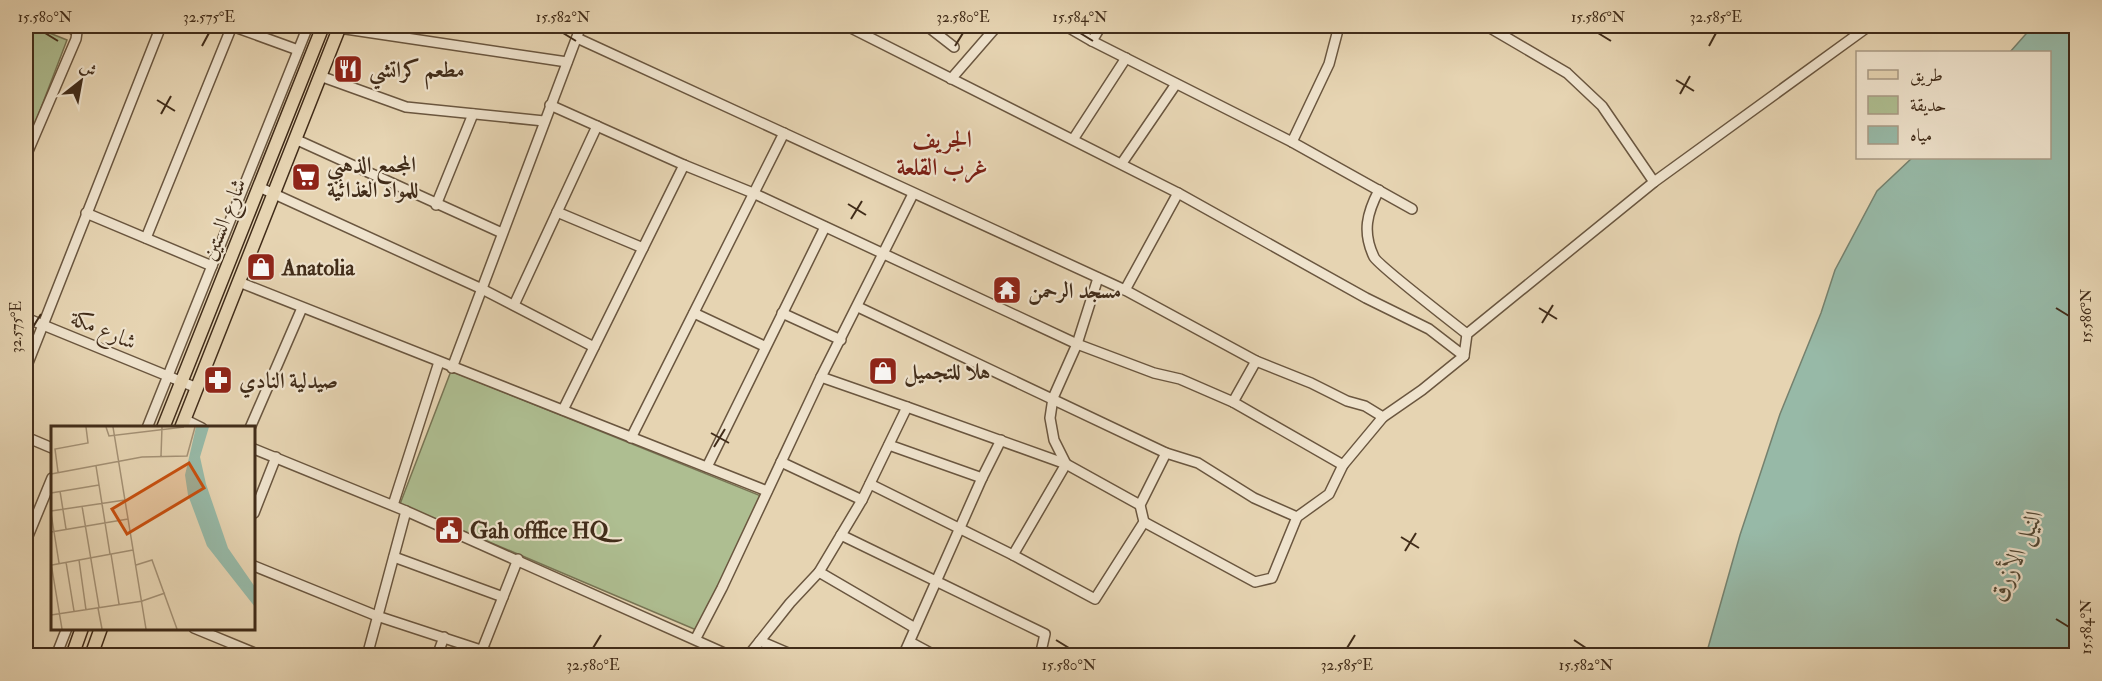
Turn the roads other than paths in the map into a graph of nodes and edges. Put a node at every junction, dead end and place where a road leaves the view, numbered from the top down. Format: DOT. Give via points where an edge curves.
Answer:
graph roads {
  1 [pos="68,26"];
  2 [pos="161,26"];
  3 [pos="232,26"];
  4 [pos="308,26"];
  5 [pos="323,26"];
  6 [pos="581,26"];
  7 [pos="847,26"];
  8 [pos="927,26"];
  9 [pos="997,26"];
  10 [pos="1066,26"];
  11 [pos="1101,26"];
  12 [pos="1339,26"];
  13 [pos="1487,26"];
  14 [pos="1869,26"];
  15 [pos="340,27"];
  16 [pos="577,38"];
  17 [pos="1092,41"];
  18 [pos="954,47"];
  19 [pos="298,51"];
  20 [pos="1126,58"];
  21 [pos="567,62"];
  22 [pos="320,76"];
  23 [pos="951,79"];
  24 [pos="1176,84"];
  25 [pos="550,105"];
  26 [pos="473,114"];
  27 [pos="544,122"];
  28 [pos="597,126"];
  29 [pos="784,133"];
  30 [pos="1074,138"];
  31 [pos="295,139"];
  32 [pos="1292,142"];
  33 [pos="26,156"];
  34 [pos="269,162"];
  35 [pos="1122,164"];
  36 [pos="684,165"];
  37 [pos="284,168"];
  38 [pos="1654,182"];
  39 [pos="259,187"];
  40 [pos="1379,190"];
  41 [pos="753,193"];
  42 [pos="1178,193"];
  43 [pos="274,194"];
  44 [pos="913,194"];
  45 [pos="436,205"];
  46 [pos="1412,209"];
  47 [pos="557,212"];
  48 [pos="86,213"];
  49 [pos="825,227"];
  50 [pos="502,233"];
  51 [pos="146,238"];
  52 [pos="643,248"];
  53 [pos="884,255"];
  54 [pos="212,266"];
  55 [pos="1098,278"];
  56 [pos="239,282"];
  57 [pos="482,289"];
  58 [pos="1125,290"];
  59 [pos="514,305"];
  60 [pos="858,307"];
  61 [pos="302,308"];
  62 [pos="694,313"];
  63 [pos="782,313"];
  64 [pos="26,318"];
  65 [pos="43,325"];
  66 [pos="1467,334"];
  67 [pos="841,340"];
  68 [pos="1077,344"];
  69 [pos="764,346"];
  70 [pos="594,347"];
  71 [pos="1464,356"];
  72 [pos="439,362"];
  73 [pos="1256,362"];
  74 [pos="26,368"];
  75 [pos="452,368"];
  76 [pos="168,377"];
  77 [pos="821,377"];
  78 [pos="181,382"];
  79 [pos="197,388"];
  80 [pos="1053,398"];
  81 [pos="1233,402"];
  82 [pos="907,407"];
  83 [pos="562,410"];
  84 [pos="1383,417"];
  85 [pos="183,423"];
  86 [pos="148,426"];
  87 [pos="164,426"];
  88 [pos="251,426"];
  89 [pos="26,437"];
  90 [pos="631,438"];
  91 [pos="1001,440"];
  92 [pos="889,445"];
  93 [pos="51,448"];
  94 [pos="255,449"];
  95 [pos="1166,453"];
  96 [pos="276,457"];
  97 [pos="781,462"];
  98 [pos="1066,464"];
  99 [pos="1343,465"];
  100 [pos="707,467"];
  101 [pos="982,478"];
  102 [pos="51,479"];
  103 [pos="870,484"];
  104 [pos="767,491"];
  105 [pos="862,500"];
  106 [pos="393,505"];
  107 [pos="1140,505"];
  108 [pos="255,510"];
  109 [pos="406,511"];
  110 [pos="1297,517"];
  111 [pos="1144,522"];
  112 [pos="960,530"];
  113 [pos="842,535"];
  114 [pos="26,539"];
  115 [pos="1013,555"];
  116 [pos="394,557"];
  117 [pos="518,559"];
  118 [pos="255,566"];
  119 [pos="819,572"];
  120 [pos="937,579"];
  121 [pos="502,597"];
  122 [pos="378,616"];
  123 [pos="915,628"];
  124 [pos="66,630"];
  125 [pos="81,630"];
  126 [pos="101,630"];
  127 [pos="207,631"];
  128 [pos="444,637"];
  129 [pos="696,638"];
  130 [pos="760,641"];
  131 [pos="910,642"];
  132 [pos="482,650"];
  133 [pos="56,656"];
  134 [pos="72,656"];
  135 [pos="91,656"];
  136 [pos="262,656"];
  137 [pos="367,656"];
  138 [pos="437,656"];
  139 [pos="499,656"];
  140 [pos="731,656"];
  141 [pos="748,656"];
  142 [pos="795,656"];
  143 [pos="903,656"];
  144 [pos="936,656"];
  145 [pos="1040,656"];
  1 -- 33 [label="street" via="77,32 76,39"];
  2 -- 48 [label="street"];
  3 -- 19 [label="street"];
  3 -- 51 [label="street"];
  4 -- 19 [label="street"];
  5 -- 34 [label="main road, شارع الستين"];
  6 -- 16 [label="street"];
  7 -- 23 [label="street"];
  8 -- 18 [label="street"];
  9 -- 23 [label="street"];
  10 -- 17 [label="street"];
  11 -- 17 [label="street"];
  12 -- 32 [label="street" via="1329,64"];
  13 -- 38 [label="street" via="1567,73 1602,106"];
  14 -- 38 [label="street"];
  15 -- 21 [label="street"];
  15 -- 22 [label="main road, شارع الستين"];
  16 -- 21 [label="street"];
  16 -- 29 [label="street"];
  17 -- 20 [label="street"];
  19 -- 54 [label="street"];
  20 -- 24 [label="street"];
  20 -- 30 [label="street"];
  21 -- 25 [label="street"];
  22 -- 26 [label="street" via="406,108"];
  22 -- 31 [label="main road, شارع الستين"];
  23 -- 30 [label="street"];
  24 -- 32 [label="street"];
  24 -- 35 [label="street"];
  25 -- 27 [label="street"];
  25 -- 28 [label="street"];
  26 -- 27 [label="street"];
  26 -- 45 [label="street"];
  27 -- 50 [label="street"];
  28 -- 36 [label="street"];
  28 -- 47 [label="street"];
  29 -- 41 [label="street"];
  29 -- 44 [label="street"];
  30 -- 35 [label="street"];
  31 -- 37 [label="main road, شارع الستين"];
  31 -- 45 [label="street"];
  32 -- 40 [label="street"];
  34 -- 37 [label="main road"];
  34 -- 39 [label="main road, شارع الستين"];
  35 -- 42 [label="street"];
  36 -- 41 [label="street"];
  36 -- 52 [label="street"];
  37 -- 43 [label="main road, شارع الستين"];
  38 -- 66 [label="street"];
  39 -- 43 [label="street"];
  39 -- 78 [label="main road, شارع الستين"];
  40 -- 46 [label="street"];
  40 -- 66 [label="street" via="1368,211 1367,227 1374,258"];
  41 -- 49 [label="street"];
  41 -- 62 [label="street"];
  42 -- 58 [label="street"];
  42 -- 71 [label="street" via="1366,298 1430,329"];
  43 -- 56 [label="main road, شارع الستين"];
  43 -- 57 [label="street"];
  44 -- 53 [label="street"];
  44 -- 55 [label="street"];
  45 -- 50 [label="street"];
  47 -- 52 [label="street"];
  47 -- 59 [label="street"];
  48 -- 51 [label="street"];
  48 -- 65 [label="street"];
  49 -- 53 [label="street"];
  49 -- 63 [label="street"];
  50 -- 57 [label="street"];
  51 -- 54 [label="street"];
  52 -- 70 [label="street"];
  53 -- 60 [label="street"];
  53 -- 68 [label="street"];
  54 -- 76 [label="street"];
  55 -- 58 [label="street"];
  55 -- 68 [label="street"];
  56 -- 61 [label="street"];
  56 -- 79 [label="main road, شارع الستين"];
  57 -- 59 [label="street"];
  57 -- 75 [label="street"];
  58 -- 73 [label="street"];
  59 -- 70 [label="street"];
  60 -- 67 [label="street"];
  60 -- 80 [label="street"];
  61 -- 72 [label="street"];
  61 -- 88 [label="street"];
  62 -- 69 [label="street"];
  62 -- 90 [label="street"];
  63 -- 67 [label="street"];
  63 -- 69 [label="street"];
  64 -- 65 [label="street, شارع مكة"];
  65 -- 74 [label="street"];
  65 -- 76 [label="street, شارع مكة"];
  66 -- 71 [label="street"];
  67 -- 77 [label="street"];
  68 -- 80 [label="street"];
  68 -- 81 [label="street" via="1180,379"];
  69 -- 100 [label="street"];
  70 -- 83 [label="street"];
  71 -- 84 [label="street"];
  72 -- 75 [label="street"];
  72 -- 106 [label="street"];
  73 -- 81 [label="street"];
  73 -- 84 [label="street" via="1361,404"];
  75 -- 83 [label="street"];
  76 -- 78 [label="street, شارع مكة"];
  76 -- 86 [label="street"];
  77 -- 82 [label="street"];
  77 -- 97 [label="street"];
  78 -- 79 [label="street, شارع مكة"];
  78 -- 87 [label="main road, شارع الستين"];
  79 -- 85 [label="main road, شارع الستين"];
  80 -- 95 [label="street"];
  80 -- 98 [label="street" via="1051,427"];
  81 -- 99 [label="street"];
  82 -- 91 [label="street"];
  82 -- 92 [label="street"];
  83 -- 90 [label="street"];
  84 -- 99 [label="street"];
  89 -- 93 [label="street"];
  90 -- 100 [label="street"];
  91 -- 98 [label="street"];
  91 -- 101 [label="street"];
  92 -- 101 [label="street"];
  92 -- 103 [label="street"];
  94 -- 96 [label="street"];
  95 -- 107 [label="street"];
  95 -- 110 [label="street" via="1198,463 1254,498"];
  96 -- 106 [label="street"];
  96 -- 108 [label="street"];
  97 -- 104 [label="street"];
  97 -- 105 [label="street"];
  98 -- 107 [label="street"];
  98 -- 115 [label="street"];
  99 -- 110 [label="street" via="1329,494"];
  100 -- 104 [label="street"];
  101 -- 112 [label="street"];
  102 -- 114 [label="street"];
  103 -- 105 [label="street"];
  103 -- 112 [label="street"];
  104 -- 129 [label="street"];
  105 -- 113 [label="street"];
  106 -- 109 [label="street"];
  107 -- 111 [label="street"];
  109 -- 116 [label="street"];
  109 -- 117 [label="street"];
  110 -- 111 [label="street" via="1272,578 1255,582"];
  111 -- 115 [label="street" via="1095,599"];
  112 -- 115 [label="street"];
  112 -- 120 [label="street"];
  113 -- 119 [label="street"];
  113 -- 120 [label="street"];
  116 -- 121 [label="street"];
  116 -- 122 [label="street"];
  117 -- 121 [label="street"];
  117 -- 129 [label="street"];
  118 -- 122 [label="street"];
  119 -- 123 [label="street"];
  119 -- 130 [label="street"];
  120 -- 123 [label="street"];
  120 -- 145 [label="street" via="1045,634"];
  121 -- 132 [label="street"];
  122 -- 128 [label="street"];
  122 -- 137 [label="street"];
  123 -- 131 [label="street"];
  124 -- 133 [label="street"];
  125 -- 134 [label="main road"];
  126 -- 135 [label="main road"];
  127 -- 136 [label="street"];
  128 -- 132 [label="street"];
  128 -- 138 [label="street"];
  129 -- 140 [label="street"];
  130 -- 141 [label="street"];
  130 -- 142 [label="street"];
  131 -- 143 [label="street"];
  131 -- 144 [label="street"];
  132 -- 139 [label="street"];
}
